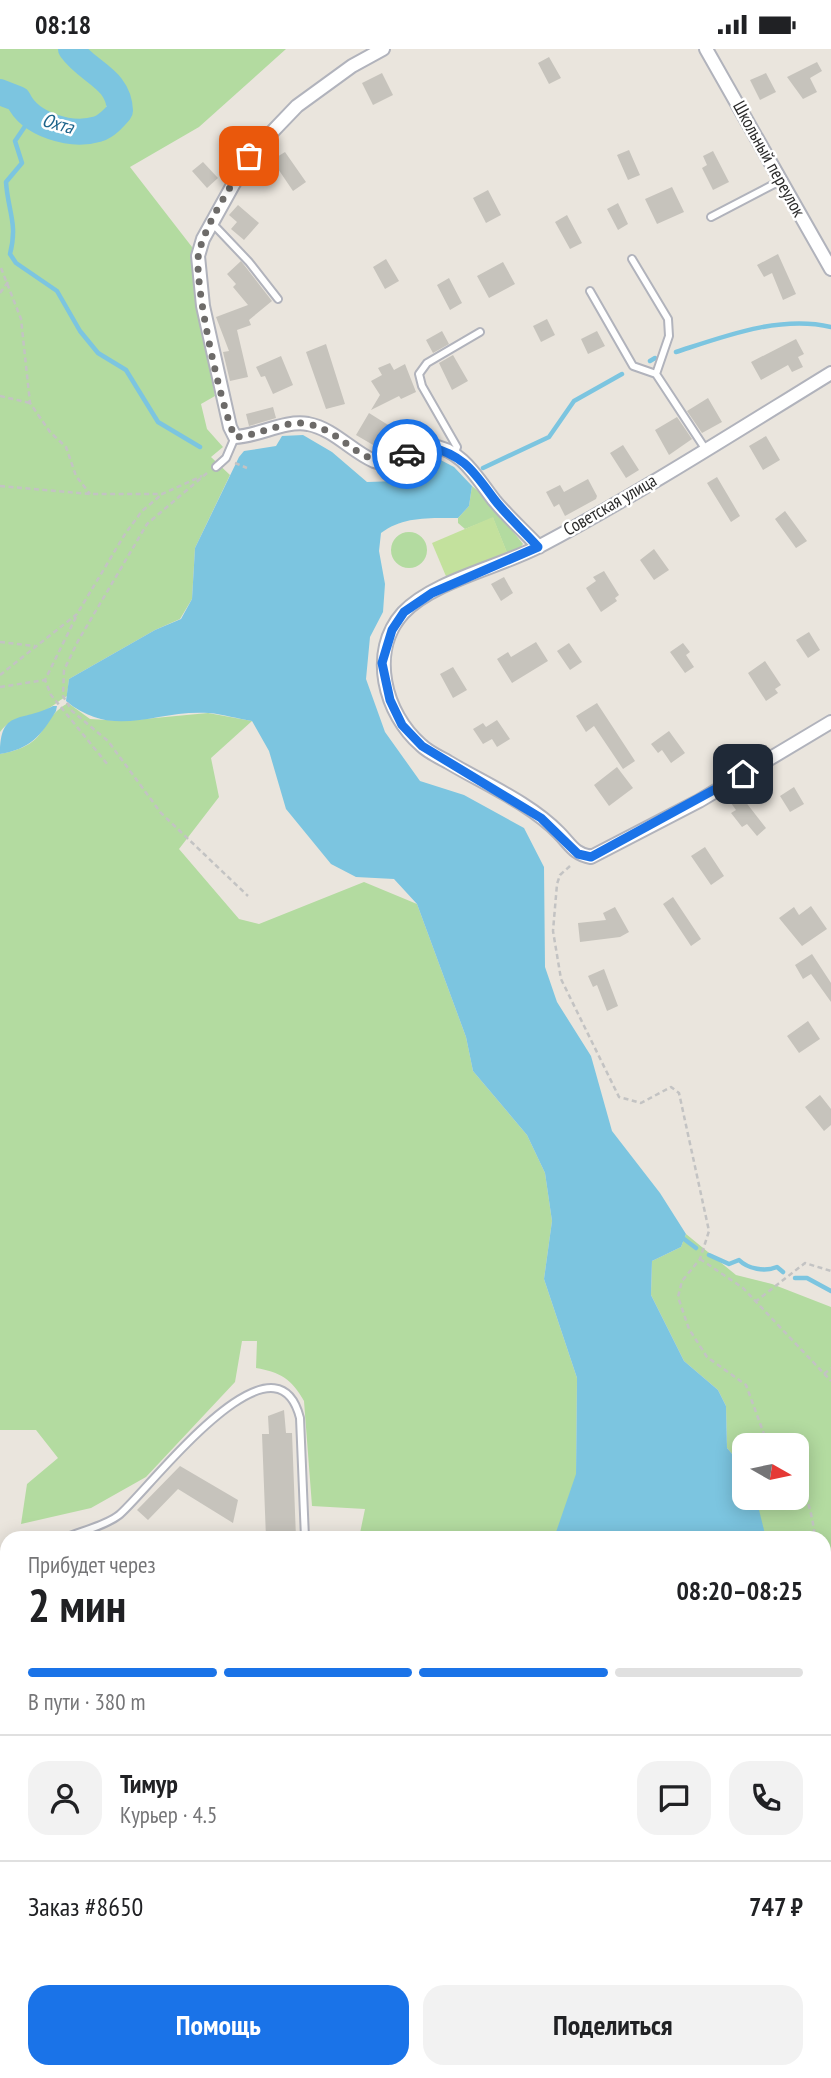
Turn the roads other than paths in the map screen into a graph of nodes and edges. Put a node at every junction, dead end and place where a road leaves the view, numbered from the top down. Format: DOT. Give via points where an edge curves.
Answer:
graph roads {
  1 [pos="383,49"];
  2 [pos="706,49"];
  3 [pos="782,180"];
  4 [pos="710,217"];
  5 [pos="212,223"];
  6 [pos="632,260"];
  7 [pos="831,269"];
  8 [pos="590,291"];
  9 [pos="278,299"];
  10 [pos="480,332"];
  11 [pos="831,373"];
  12 [pos="656,374"];
  13 [pos="235,437"];
  14 [pos="706,450"];
  15 [pos="454,456"];
  16 [pos="216,467"];
  17 [pos="538,547"];
  18 [pos="831,722"];
  19 [pos="82,1531"];
  20 [pos="305,1531"];
  1 -- 5 [label="street" via="297,106 249,156"];
  2 -- 3 [label="street, Школьный переулок"];
  3 -- 4 [label="lane"];
  3 -- 7 [label="street, Школьный переулок"];
  5 -- 9 [label="lane"];
  5 -- 13 [label="street" via="198,256 199,274"];
  6 -- 12 [label="lane" via="668,319 670,336"];
  8 -- 12 [label="lane" via="632,366"];
  10 -- 15 [label="lane" via="427,363 419,373 457,447"];
  11 -- 14 [label="street, Советская улица"];
  12 -- 14 [label="lane"];
  13 -- 15 [label="street" via="306,423 376,462 390,462 428,446"];
  13 -- 16 [label="lane" via="226,458"];
  14 -- 17 [label="street, Советская улица"];
  15 -- 17 [label="street" via="479,476"];
  17 -- 18 [label="street, Советская улица" via="432,593 404,612 392,630 382,663 390,700 402,725 422,746 541,818 578,854 591,857 699,801"];
  19 -- 20 [label="lane" via="117,1517 231,1402 260,1388 282,1391 296,1403"];
}
